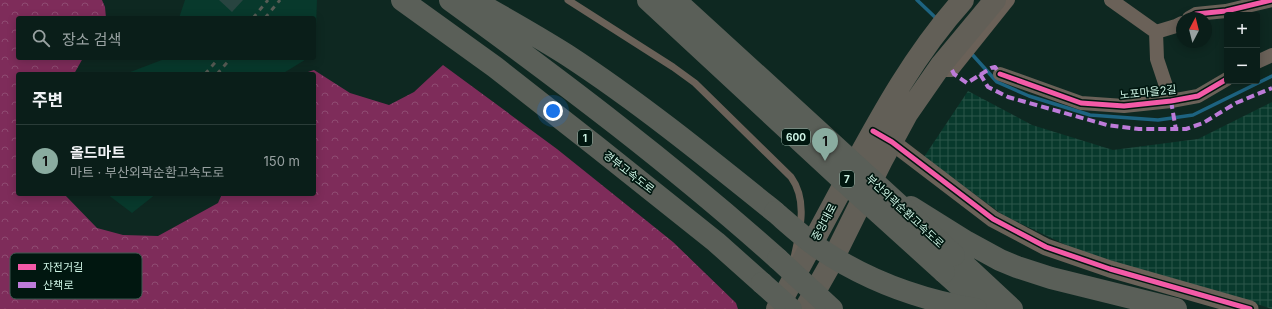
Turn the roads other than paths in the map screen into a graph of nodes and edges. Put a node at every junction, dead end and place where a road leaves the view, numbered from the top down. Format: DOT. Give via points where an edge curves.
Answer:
graph roads {
  1 [pos="402,0"];
  2 [pos="450,0"];
  3 [pos="473,0"];
  4 [pos="568,0"];
  5 [pos="648,0"];
  6 [pos="675,0"];
  7 [pos="995,0"];
  8 [pos="1008,0"];
  9 [pos="1111,0"];
  10 [pos="1272,0"];
  11 [pos="960,3"];
  12 [pos="1212,13"];
  13 [pos="981,25"];
  14 [pos="1176,26"];
  15 [pos="1156,32"];
  16 [pos="1272,54"];
  17 [pos="1260,60"];
  18 [pos="1000,74"];
  19 [pos="1224,81"];
  20 [pos="1171,101"];
  21 [pos="873,131"];
  22 [pos="892,142"];
  23 [pos="953,255"];
  24 [pos="785,304"];
  25 [pos="805,309"];
  26 [pos="832,309"];
  27 [pos="976,309"];
  28 [pos="985,309"];
  29 [pos="1012,309"];
  30 [pos="1176,309"];
  31 [pos="1250,309"];
  1 -- 24 [label="highway, 경부고속도로 / 1, bridge" via="495,67 597,147 716,242"];
  2 -- 26 [label="highway, bridge" via="581,97 680,175"];
  3 -- 27 [label="highway, bridge" via="568,56 614,88 820,248 890,287 936,302"];
  4 -- 24 [label="lane" via="695,83 791,177 799,191 802,211"];
  5 -- 23 [label="highway, 부산외곽순환고속도로 / 600, bridge" via="840,178"];
  6 -- 23 [label="highway, 부산외곽순환고속도로 / 600, bridge"];
  7 -- 13 [label="main road, 7"];
  8 -- 13 [label="street"];
  9 -- 15 [label="street"];
  10 -- 12 [label="street" via="1226,12"];
  11 -- 21 [label="main road, 중앙대로 / 7" via="921,53"];
  13 -- 22 [label="main road, 7" via="907,114"];
  14 -- 15 [label="street"];
  15 -- 20 [label="street" via="1157,59"];
  16 -- 17 [label="street"];
  18 -- 20 [label="street, 노포마을2길" via="1081,103 1124,106"];
  19 -- 20 [label="street, 노포마을2길" via="1198,96"];
  21 -- 22 [label="street"];
  21 -- 24 [label="main road, 중앙대로 / 7"];
  22 -- 25 [label="main road, 7"];
  22 -- 31 [label="street" via="993,219 1046,248"];
  23 -- 28 [label="highway, 부산외곽순환고속도로 / 600"];
  23 -- 29 [label="highway, 부산외곽순환고속도로 / 600"];
  23 -- 30 [label="highway" via="1000,260 1035,273"];
}
